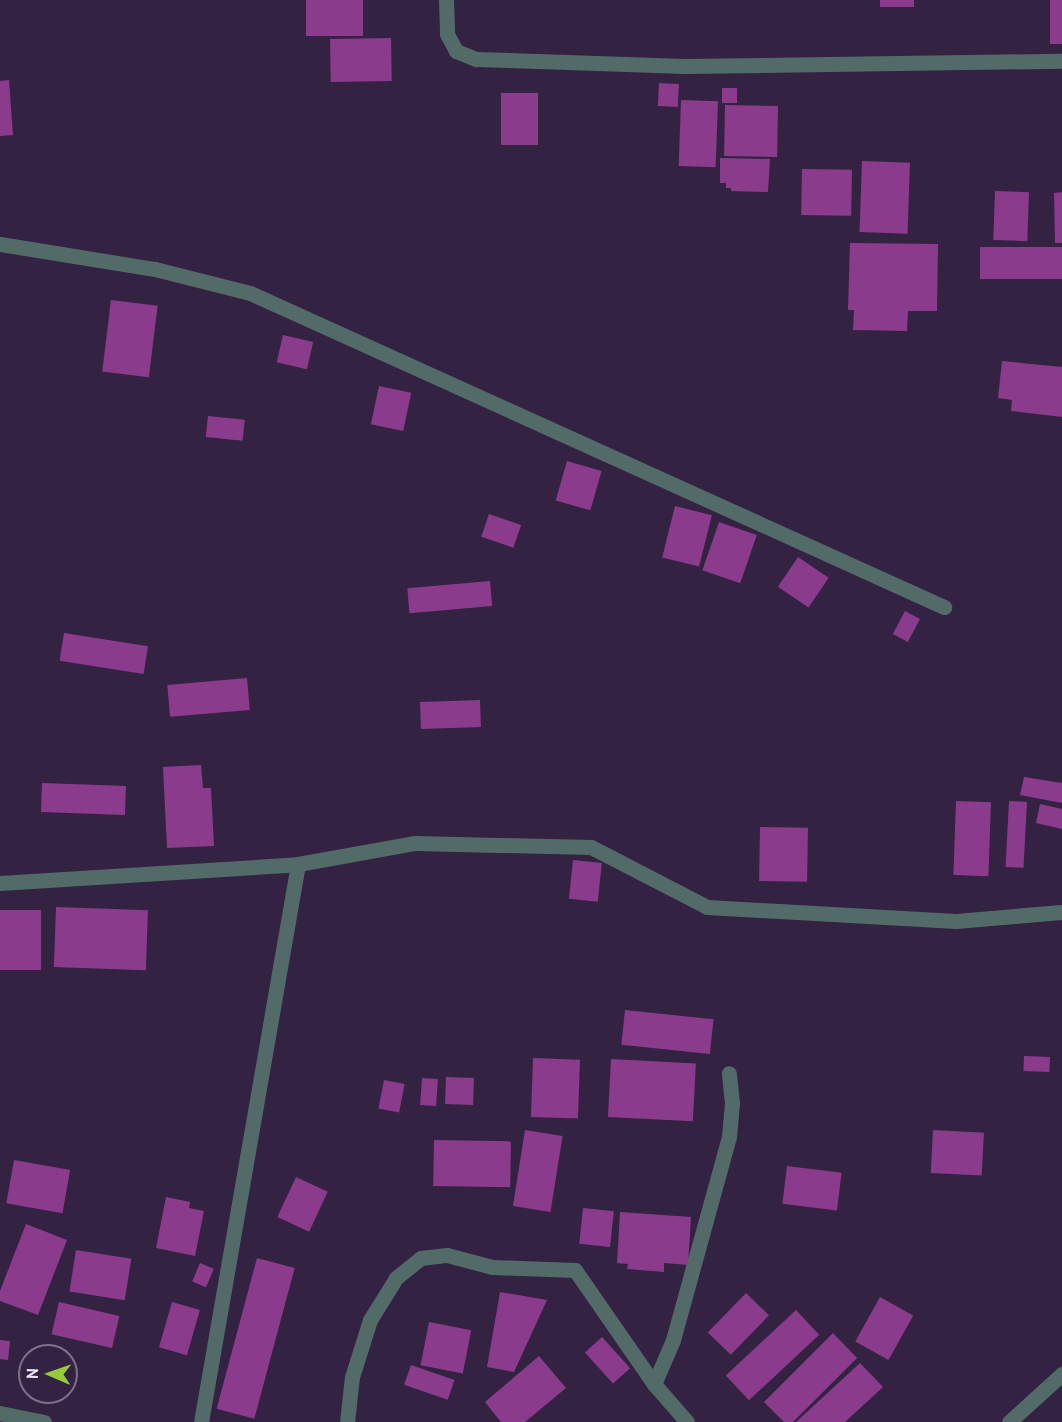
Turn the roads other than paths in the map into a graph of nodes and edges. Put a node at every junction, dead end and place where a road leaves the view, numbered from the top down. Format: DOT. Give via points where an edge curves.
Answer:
graph roads {
  1 [pos="446,0"];
  2 [pos="1062,61"];
  3 [pos="0,244"];
  4 [pos="944,607"];
  5 [pos="298,864"];
  6 [pos="0,883"];
  7 [pos="1062,912"];
  8 [pos="729,1073"];
  9 [pos="1062,1374"];
  10 [pos="654,1384"];
  11 [pos="0,1413"];
  12 [pos="44,1422"];
  13 [pos="201,1422"];
  14 [pos="347,1422"];
  15 [pos="687,1422"];
  16 [pos="1009,1422"];
  1 -- 2 [label="street" via="447,34 456,51 476,59 685,66"];
  3 -- 4 [label="street" via="155,269 250,293"];
  5 -- 6 [label="street"];
  5 -- 7 [label="street" via="415,843 591,847 708,907 956,921"];
  5 -- 13 [label="street"];
  8 -- 10 [label="street" via="729,1137 674,1340"];
  9 -- 16 [label="street"];
  10 -- 14 [label="street" via="575,1270 492,1267 447,1255 421,1258 396,1278 370,1320 352,1377"];
  10 -- 15 [label="street"];
  11 -- 12 [label="street"];
}
